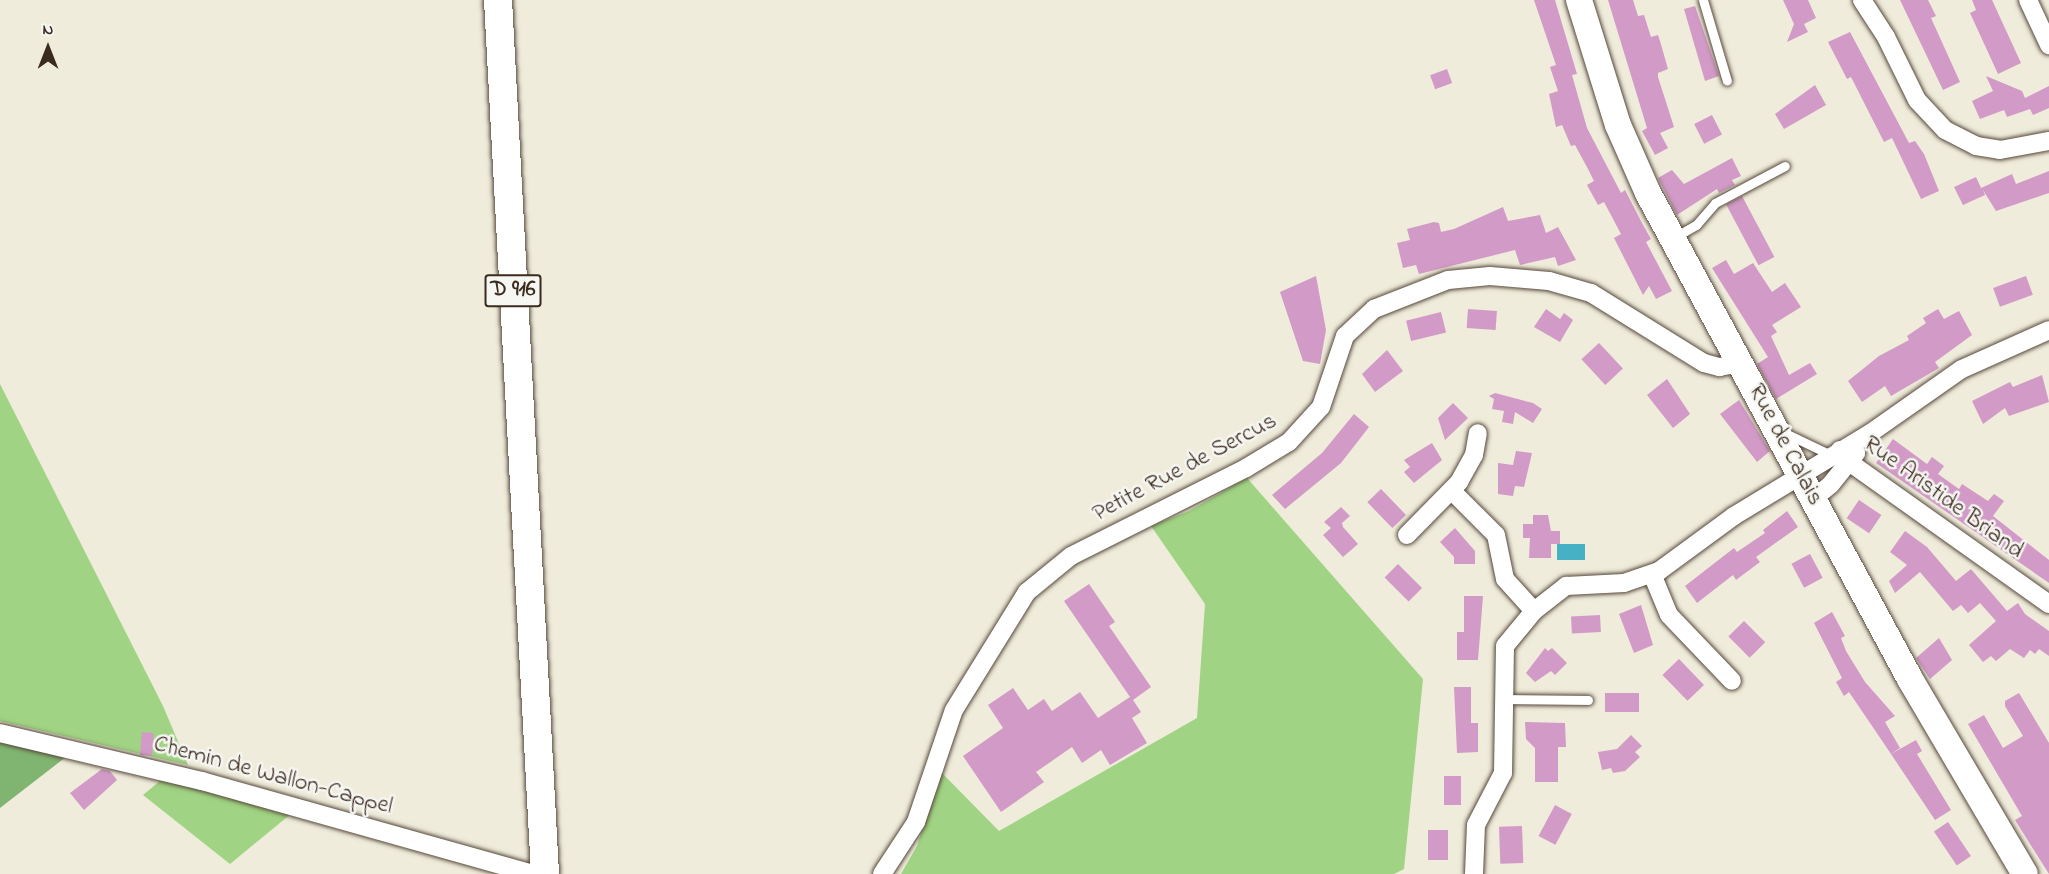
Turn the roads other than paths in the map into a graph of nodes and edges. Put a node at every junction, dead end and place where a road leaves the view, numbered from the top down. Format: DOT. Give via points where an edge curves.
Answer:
graph roads {
  1 [pos="498,0"];
  2 [pos="1579,0"];
  3 [pos="1703,0"];
  4 [pos="1862,0"];
  5 [pos="2028,0"];
  6 [pos="2049,45"];
  7 [pos="1727,81"];
  8 [pos="2049,141"];
  9 [pos="1785,166"];
  10 [pos="1673,238"];
  11 [pos="2049,330"];
  12 [pos="1741,363"];
  13 [pos="1775,426"];
  14 [pos="1478,433"];
  15 [pos="1840,456"];
  16 [pos="1801,474"];
  17 [pos="1452,491"];
  18 [pos="1814,498"];
  19 [pos="1407,536"];
  20 [pos="1652,574"];
  21 [pos="2049,604"];
  22 [pos="1534,611"];
  23 [pos="1732,681"];
  24 [pos="1503,699"];
  25 [pos="1588,700"];
  26 [pos="0,733"];
  27 [pos="478,866"];
  28 [pos="532,874"];
  29 [pos="544,874"];
  30 [pos="882,874"];
  31 [pos="1474,874"];
  32 [pos="2025,874"];
  1 -- 29 [label="main road, D 916"];
  2 -- 10 [label="street, Rue de Calais" via="1618,125"];
  3 -- 7 [label="lane"];
  4 -- 8 [label="street" via="1917,100 1945,130 1976,146 2000,150"];
  5 -- 6 [label="street"];
  9 -- 10 [label="lane" via="1715,203 1696,225"];
  10 -- 12 [label="street, Rue de Calais"];
  11 -- 15 [label="street" via="1962,369"];
  12 -- 13 [label="street, Rue de Calais"];
  12 -- 30 [label="street, Petite Rue de Sercus" via="1719,367 1704,363 1591,293 1549,281 1462,278 1410,292 1374,309 1345,336 1321,407 1289,442 1246,468 1071,556 1027,592 954,710 916,822"];
  13 -- 15 [label="lane"];
  13 -- 16 [label="street, Rue de Calais"];
  14 -- 17 [label="street" via="1470,464"];
  15 -- 16 [label="street"];
  15 -- 18 [label="street"];
  15 -- 21 [label="street, Rue Aristide Briand"];
  16 -- 18 [label="street, Rue de Calais"];
  16 -- 20 [label="street"];
  17 -- 19 [label="street"];
  17 -- 22 [label="street" via="1496,536 1505,579"];
  18 -- 32 [label="street, Rue de Calais" via="1910,679"];
  20 -- 22 [label="street" via="1624,583 1566,586"];
  20 -- 23 [label="street" via="1669,615"];
  22 -- 24 [label="street" via="1505,646"];
  24 -- 25 [label="lane"];
  24 -- 31 [label="street" via="1503,773 1476,825"];
  26 -- 27 [label="street, Chemin de Wallon-Cappel" via="202,781"];
  27 -- 28 [label="street, Chemin de Wallon-Cappel"];
}
